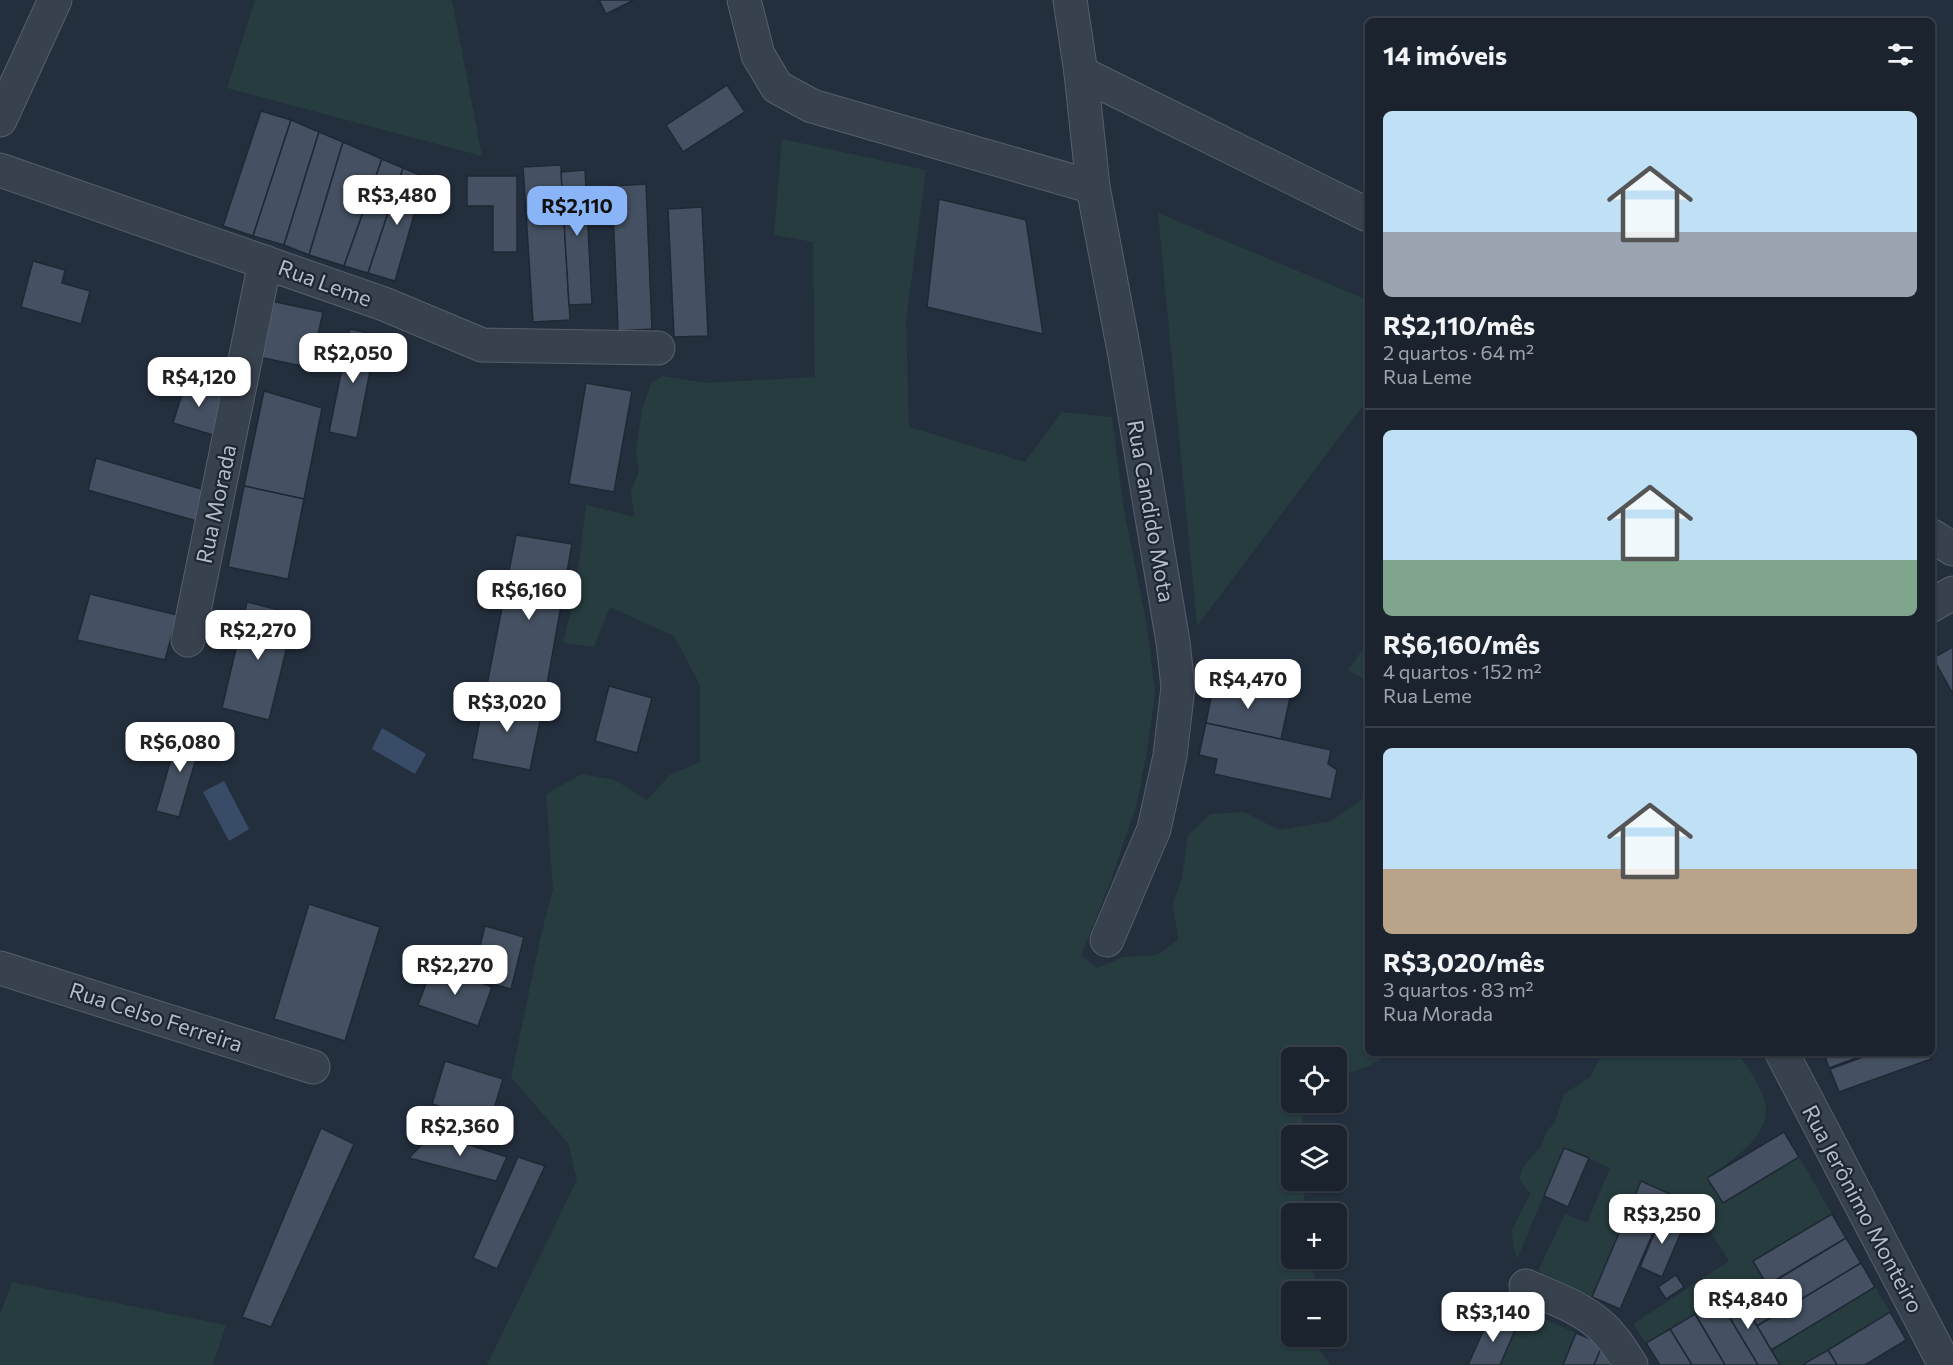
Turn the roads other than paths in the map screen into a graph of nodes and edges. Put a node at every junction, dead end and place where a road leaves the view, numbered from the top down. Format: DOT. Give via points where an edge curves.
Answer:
graph roads {
  1 [pos="55,0"];
  2 [pos="744,0"];
  3 [pos="1070,0"];
  4 [pos="1081,73"];
  5 [pos="0,120"];
  6 [pos="0,170"];
  7 [pos="1093,187"];
  8 [pos="1365,214"];
  9 [pos="265,262"];
  10 [pos="658,348"];
  11 [pos="1935,538"];
  12 [pos="1953,549"];
  13 [pos="1953,593"];
  14 [pos="1935,603"];
  15 [pos="188,640"];
  16 [pos="1107,940"];
  17 [pos="0,968"];
  18 [pos="1784,1056"];
  19 [pos="313,1067"];
  20 [pos="1526,1286"];
  21 [pos="1631,1365"];
  22 [pos="1945,1365"];
  1 -- 5 [label="street"];
  2 -- 7 [label="street" via="758,55 777,87 812,106"];
  3 -- 4 [label="street, Rua Candido Mota"];
  4 -- 7 [label="street, Rua Candido Mota"];
  4 -- 8 [label="street"];
  6 -- 9 [label="street, Rua Leme"];
  7 -- 16 [label="street, Rua Candido Mota" via="1125,356 1178,687 1170,756 1154,829"];
  9 -- 10 [label="street, Rua Leme" via="384,304 482,345"];
  9 -- 15 [label="street, Rua Morada"];
  11 -- 12 [label="street"];
  13 -- 14 [label="street"];
  17 -- 19 [label="street, Rua Celso Ferreira"];
  18 -- 22 [label="street, Rua Jerônimo Monteiro"];
  20 -- 21 [label="street" via="1592,1318 1617,1342"];
}
